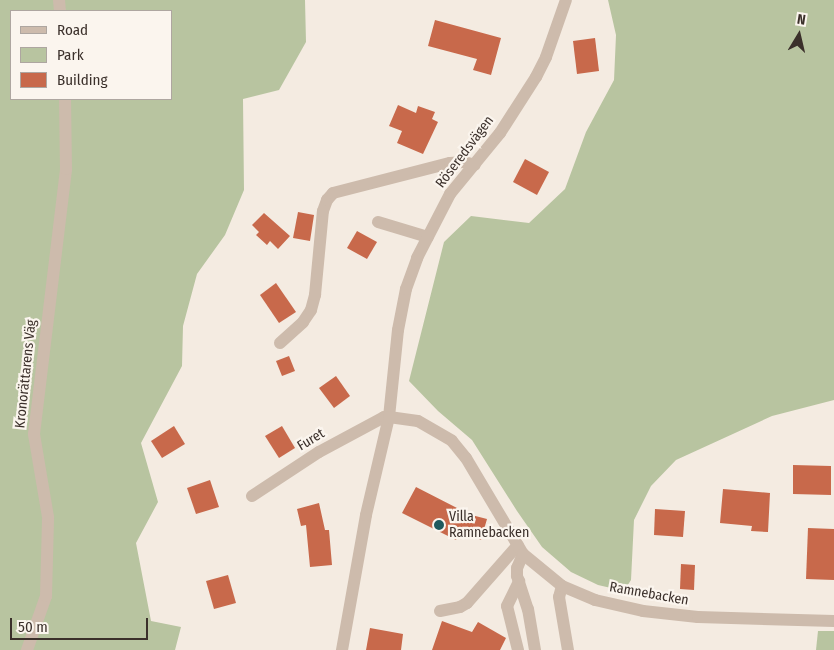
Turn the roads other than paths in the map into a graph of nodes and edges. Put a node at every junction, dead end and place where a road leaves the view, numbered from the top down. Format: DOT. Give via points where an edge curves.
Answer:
graph roads {
  1 [pos="566,0"];
  2 [pos="65,100"];
  3 [pos="475,165"];
  4 [pos="378,222"];
  5 [pos="428,237"];
  6 [pos="280,343"];
  7 [pos="389,416"];
  8 [pos="252,496"];
  9 [pos="521,550"];
  10 [pos="519,581"];
  11 [pos="562,586"];
  12 [pos="440,611"];
  13 [pos="834,621"];
  14 [pos="27,650"];
  15 [pos="342,650"];
  16 [pos="518,650"];
  17 [pos="535,650"];
  18 [pos="568,650"];
  1 -- 3 [label="street, Röseredsvägen" via="536,76 500,133"];
  2 -- 14 [label="street, Kronorättarens Väg" via="66,168 34,434 48,517 46,596"];
  3 -- 5 [label="street, Röseredsvägen" via="450,194"];
  3 -- 6 [label="street" via="450,163 333,194 323,212 311,310"];
  4 -- 5 [label="street"];
  5 -- 7 [label="street, Röseredsvägen" via="406,288"];
  7 -- 8 [label="street, Furet" via="319,452"];
  7 -- 9 [label="street, Ramnebacken" via="418,421 452,441 466,458"];
  7 -- 15 [label="street" via="366,515"];
  9 -- 10 [label="street" via="517,568"];
  9 -- 11 [label="street, Ramnebacken"];
  9 -- 12 [label="street" via="467,603"];
  10 -- 16 [label="street" via="508,606"];
  10 -- 17 [label="street"];
  11 -- 13 [label="street, Ramnebacken" via="595,600 643,611 698,617"];
  11 -- 18 [label="street" via="559,597"];
}
